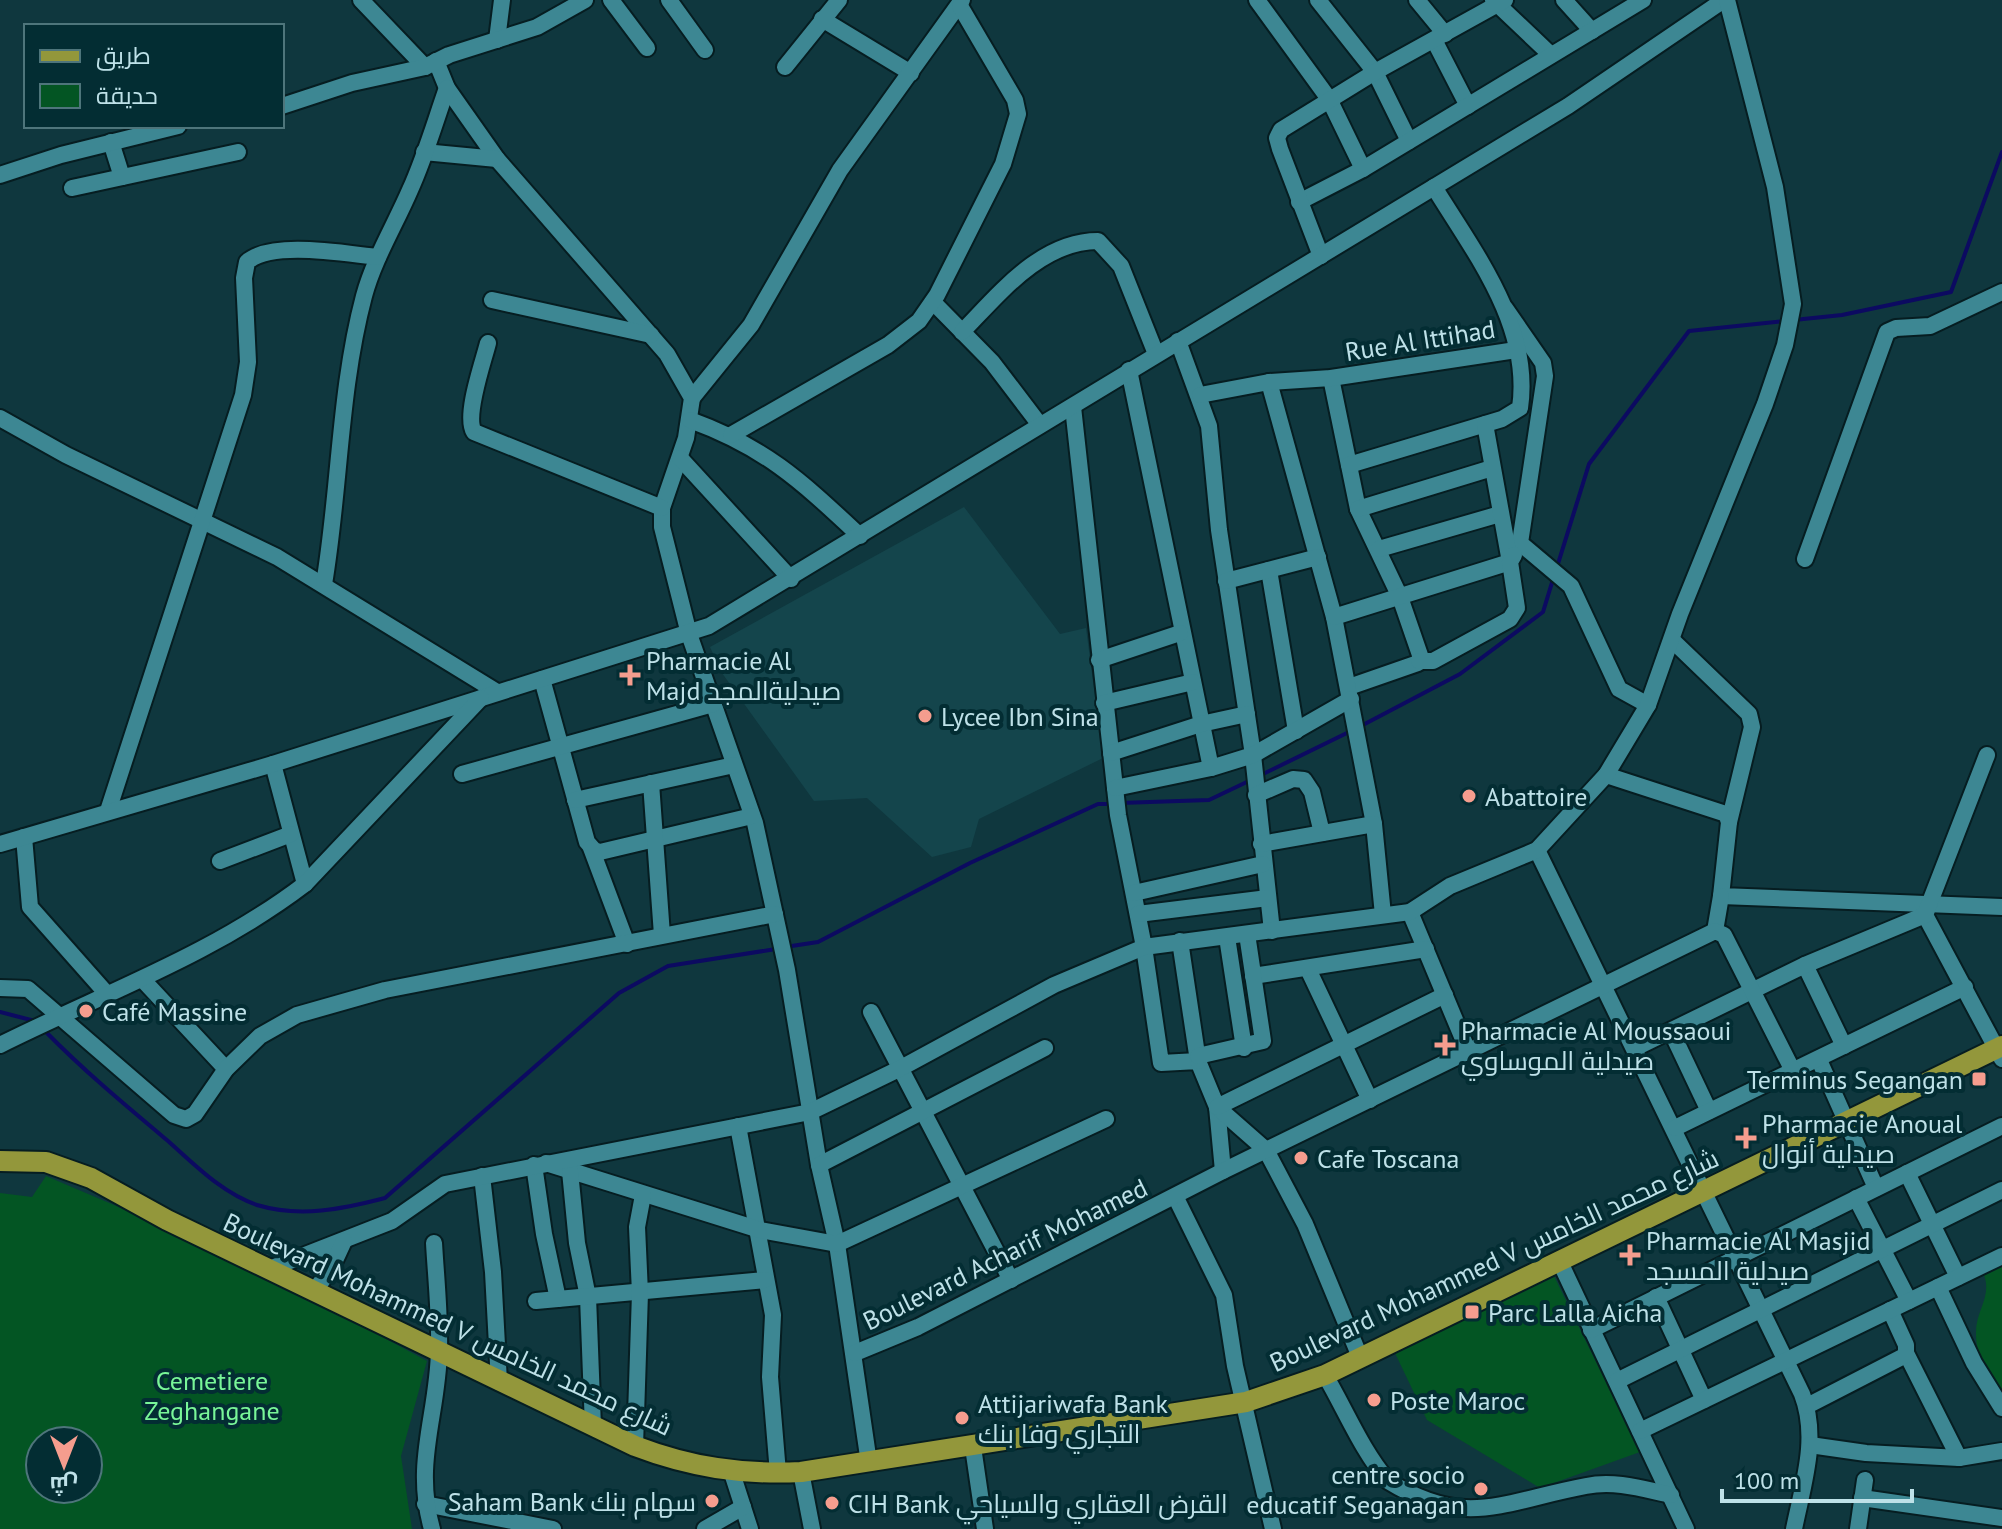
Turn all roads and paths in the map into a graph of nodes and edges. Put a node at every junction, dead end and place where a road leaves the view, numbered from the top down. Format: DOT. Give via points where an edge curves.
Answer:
graph roads {
  1 [pos="361,0"];
  2 [pos="502,0"];
  3 [pos="585,0"];
  4 [pos="611,0"];
  5 [pos="669,0"];
  6 [pos="1257,0"];
  7 [pos="1318,0"];
  8 [pos="1417,0"];
  9 [pos="1564,0"];
  10 [pos="1725,0"];
  11 [pos="1499,1"];
  12 [pos="1639,1"];
  13 [pos="961,3"];
  14 [pos="829,7"];
  15 [pos="1592,31"];
  16 [pos="1440,37"];
  17 [pos="497,40"];
  18 [pos="647,48"];
  19 [pos="705,50"];
  20 [pos="1551,55"];
  21 [pos="431,64"];
  22 [pos="785,67"];
  23 [pos="1375,72"];
  24 [pos="911,73"];
  25 [pos="447,88"];
  26 [pos="1329,99"];
  27 [pos="284,105"];
  28 [pos="1468,106"];
  29 [pos="163,128"];
  30 [pos="1409,141"];
  31 [pos="111,142"];
  32 [pos="238,152"];
  33 [pos="424,152"];
  34 [pos="497,159"];
  35 [pos="1363,169"];
  36 [pos="0,175"];
  37 [pos="122,177"];
  38 [pos="1434,187"];
  39 [pos="72,188"];
  40 [pos="1299,202"];
  41 [pos="1321,256"];
  42 [pos="378,257"];
  43 [pos="2002,292"];
  44 [pos="492,300"];
  45 [pos="933,302"];
  46 [pos="1505,308"];
  47 [pos="962,332"];
  48 [pos="651,335"];
  49 [pos="1178,341"];
  50 [pos="488,343"];
  51 [pos="1516,350"];
  52 [pos="1156,354"];
  53 [pos="1129,370"];
  54 [pos="1331,378"];
  55 [pos="1269,382"];
  56 [pos="1200,395"];
  57 [pos="692,398"];
  58 [pos="1073,407"];
  59 [pos="0,418"];
  60 [pos="690,420"];
  61 [pos="1485,424"];
  62 [pos="1040,425"];
  63 [pos="731,435"];
  64 [pos="680,458"];
  65 [pos="1349,465"];
  66 [pos="1492,468"];
  67 [pos="662,508"];
  68 [pos="1358,509"];
  69 [pos="1500,514"];
  70 [pos="201,519"];
  71 [pos="860,536"];
  72 [pos="1520,543"];
  73 [pos="1379,549"];
  74 [pos="1318,557"];
  75 [pos="1805,559"];
  76 [pos="1510,562"];
  77 [pos="1269,570"];
  78 [pos="791,579"];
  79 [pos="1226,581"];
  80 [pos="324,584"];
  81 [pos="1400,597"];
  82 [pos="1334,617"];
  83 [pos="1180,633"];
  84 [pos="689,634"];
  85 [pos="1672,640"];
  86 [pos="1099,660"];
  87 [pos="1419,661"];
  88 [pos="542,679"];
  89 [pos="1193,682"];
  90 [pos="1350,693"];
  91 [pos="490,694"];
  92 [pos="1104,703"];
  93 [pos="713,704"];
  94 [pos="1648,705"];
  95 [pos="1247,714"];
  96 [pos="1201,724"];
  97 [pos="1296,731"];
  98 [pos="559,745"];
  99 [pos="1111,753"];
  100 [pos="1987,755"];
  101 [pos="1253,757"];
  102 [pos="273,764"];
  103 [pos="734,765"];
  104 [pos="1211,768"];
  105 [pos="462,774"];
  106 [pos="1606,775"];
  107 [pos="651,783"];
  108 [pos="1115,788"];
  109 [pos="1256,790"];
  110 [pos="575,800"];
  111 [pos="108,811"];
  112 [pos="752,816"];
  113 [pos="1729,822"];
  114 [pos="1374,824"];
  115 [pos="1322,833"];
  116 [pos="291,834"];
  117 [pos="24,837"];
  118 [pos="653,838"];
  119 [pos="0,844"];
  120 [pos="1261,844"];
  121 [pos="591,848"];
  122 [pos="1537,850"];
  123 [pos="220,861"];
  124 [pos="1263,864"];
  125 [pos="305,884"];
  126 [pos="1134,893"];
  127 [pos="1721,896"];
  128 [pos="1268,898"];
  129 [pos="2002,907"];
  130 [pos="1927,910"];
  131 [pos="1410,912"];
  132 [pos="775,914"];
  133 [pos="1138,914"];
  134 [pos="1383,915"];
  135 [pos="1272,931"];
  136 [pos="1715,931"];
  137 [pos="1247,934"];
  138 [pos="662,935"];
  139 [pos="1227,937"];
  140 [pos="1180,941"];
  141 [pos="627,944"];
  142 [pos="1144,947"];
  143 [pos="1426,949"];
  144 [pos="1805,965"];
  145 [pos="1308,969"];
  146 [pos="1253,976"];
  147 [pos="143,980"];
  148 [pos="1602,983"];
  149 [pos="1965,987"];
  150 [pos="0,988"];
  151 [pos="1752,991"];
  152 [pos="107,994"];
  153 [pos="1445,995"];
  154 [pos="871,1012"];
  155 [pos="58,1017"];
  156 [pos="1671,1031"];
  157 [pos="1344,1044"];
  158 [pos="0,1045"];
  159 [pos="1844,1046"];
  160 [pos="1045,1048"];
  161 [pos="1244,1048"];
  162 [pos="1635,1048"];
  163 [pos="1468,1051"];
  164 [pos="2000,1051"];
  165 [pos="1198,1058"];
  166 [pos="1819,1060"];
  167 [pos="901,1068"];
  168 [pos="226,1069"];
  169 [pos="1793,1071"];
  170 [pos="1370,1100"];
  171 [pos="1217,1107"];
  172 [pos="1709,1111"];
  173 [pos="810,1112"];
  174 [pos="922,1113"];
  175 [pos="1106,1119"];
  176 [pos="1848,1122"];
  177 [pos="738,1126"];
  178 [pos="2002,1126"];
  179 [pos="1675,1128"];
  180 [pos="1266,1150"];
  181 [pos="0,1161"];
  182 [pos="539,1164"];
  183 [pos="819,1165"];
  184 [pos="570,1171"];
  185 [pos="1223,1171"];
  186 [pos="1907,1173"];
  187 [pos="482,1176"];
  188 [pos="962,1188"];
  189 [pos="1876,1188"];
  190 [pos="1704,1190"];
  191 [pos="2002,1190"];
  192 [pos="643,1195"];
  193 [pos="1176,1198"];
  194 [pos="1856,1198"];
  195 [pos="1932,1224"];
  196 [pos="760,1230"];
  197 [pos="344,1241"];
  198 [pos="434,1243"];
  199 [pos="837,1244"];
  200 [pos="1882,1249"];
  201 [pos="2002,1256"];
  202 [pos="1736,1258"];
  203 [pos="1559,1260"];
  204 [pos="272,1268"];
  205 [pos="1958,1277"];
  206 [pos="765,1280"];
  207 [pos="1011,1280"];
  208 [pos="1938,1287"];
  209 [pos="315,1290"];
  210 [pos="640,1293"];
  211 [pos="588,1297"];
  212 [pos="1656,1297"];
  213 [pos="558,1299"];
  214 [pos="536,1301"];
  215 [pos="1909,1301"];
  216 [pos="1761,1309"];
  217 [pos="1890,1310"];
  218 [pos="1591,1330"];
  219 [pos="1680,1349"];
  220 [pos="439,1350"];
  221 [pos="855,1353"];
  222 [pos="1906,1353"];
  223 [pos="1360,1357"];
  224 [pos="1786,1360"];
  225 [pos="1325,1375"];
  226 [pos="1617,1381"];
  227 [pos="499,1382"];
  228 [pos="1704,1400"];
  229 [pos="1246,1402"];
  230 [pos="1807,1406"];
  231 [pos="2002,1408"];
  232 [pos="593,1427"];
  233 [pos="1640,1431"];
  234 [pos="1810,1445"];
  235 [pos="635,1446"];
  236 [pos="973,1447"];
  237 [pos="2002,1451"];
  238 [pos="1959,1458"];
  239 [pos="869,1463"];
  240 [pos="801,1472"];
  241 [pos="732,1473"];
  242 [pos="778,1473"];
  243 [pos="1865,1480"];
  244 [pos="1671,1495"];
  245 [pos="1862,1498"];
  246 [pos="425,1504"];
  247 [pos="743,1507"];
  248 [pos="2002,1518"];
  249 [pos="1966,1520"];
  250 [pos="1445,1524"];
  251 [pos="1482,1527"];
  252 [pos="432,1529"];
  253 [pos="553,1529"];
  254 [pos="705,1529"];
  255 [pos="750,1529"];
  256 [pos="812,1529"];
  257 [pos="985,1529"];
  258 [pos="1273,1529"];
  259 [pos="1686,1529"];
  260 [pos="1794,1529"];
  261 [pos="1858,1529"];
  1 -- 21 [label="street"];
  2 -- 17 [label="street"];
  3 -- 17 [label="street" via="537,27"];
  4 -- 18 [label="street"];
  5 -- 19 [label="street"];
  6 -- 26 [label="street"];
  7 -- 23 [label="street"];
  8 -- 16 [label="street"];
  9 -- 15 [label="street"];
  10 -- 38 [label="street" via="1568,106"];
  10 -- 85 [label="street" via="1775,187 1793,304 1765,404"];
  11 -- 16 [label="street"];
  11 -- 20 [label="street"];
  12 -- 15 [label="street"];
  13 -- 24 [label="street"];
  13 -- 45 [label="street" via="1018,114 1003,164"];
  14 -- 22 [label="street"];
  14 -- 24 [label="street"];
  15 -- 20 [label="street"];
  16 -- 23 [label="street"];
  16 -- 28 [label="street"];
  17 -- 21 [label="street"];
  20 -- 28 [label="street"];
  21 -- 25 [label="street"];
  21 -- 27 [label="street"];
  23 -- 26 [label="street"];
  23 -- 30 [label="street"];
  24 -- 57 [label="street" via="840,170 751,325"];
  25 -- 33 [label="street"];
  25 -- 34 [label="street"];
  26 -- 35 [label="street"];
  26 -- 40 [label="street" via="1278,136"];
  28 -- 30 [label="street"];
  29 -- 31 [label="street"];
  30 -- 35 [label="street"];
  31 -- 36 [label="street"];
  31 -- 37 [label="street"];
  32 -- 37 [label="street"];
  33 -- 34 [label="street"];
  33 -- 42 [label="street"];
  34 -- 48 [label="street"];
  35 -- 40 [label="street"];
  37 -- 39 [label="street"];
  38 -- 41 [label="street"];
  38 -- 46 [label="street"];
  40 -- 41 [label="street"];
  41 -- 49 [label="street"];
  42 -- 70 [label="street" via="299,250 265,253 247,262 245,385"];
  42 -- 80 [label="street" via="365,291 345,400 336,515"];
  43 -- 75 [label="street" via="1930,326 1887,332"];
  44 -- 48 [label="street"];
  45 -- 47 [label="street"];
  45 -- 63 [label="street" via="903,336"];
  46 -- 51 [label="street"];
  46 -- 72 [label="street" via="1543,363 1545,376"];
  47 -- 52 [label="street" via="1033,265 1077,242 1098,241 1121,266"];
  47 -- 62 [label="street"];
  48 -- 57 [label="street" via="680,372"];
  49 -- 52 [label="street"];
  49 -- 56 [label="street"];
  50 -- 67 [label="street" via="472,430"];
  51 -- 54 [label="street, Rue Al Ittihad"];
  51 -- 61 [label="street" via="1520,408"];
  52 -- 53 [label="street"];
  53 -- 58 [label="street"];
  53 -- 83 [label="street"];
  54 -- 55 [label="street, Rue Al Ittihad"];
  54 -- 65 [label="street"];
  55 -- 56 [label="street, Rue Al Ittihad"];
  55 -- 74 [label="street"];
  56 -- 79 [label="street" via="1209,426"];
  57 -- 60 [label="street"];
  58 -- 62 [label="street"];
  58 -- 86 [label="street"];
  59 -- 70 [label="street"];
  60 -- 63 [label="street"];
  60 -- 64 [label="street"];
  61 -- 65 [label="street"];
  61 -- 66 [label="street"];
  62 -- 71 [label="street"];
  63 -- 71 [label="street" via="799,478"];
  64 -- 67 [label="street"];
  64 -- 78 [label="street"];
  65 -- 68 [label="street"];
  66 -- 68 [label="street"];
  66 -- 69 [label="street"];
  67 -- 84 [label="street"];
  68 -- 73 [label="street"];
  69 -- 73 [label="street"];
  69 -- 76 [label="street"];
  70 -- 80 [label="street"];
  70 -- 111 [label="street"];
  71 -- 78 [label="street"];
  72 -- 76 [label="street"];
  72 -- 94 [label="street" via="1571,586 1619,689"];
  73 -- 81 [label="street"];
  74 -- 77 [label="street"];
  74 -- 82 [label="street"];
  76 -- 81 [label="street"];
  76 -- 87 [label="street" via="1517,608 1510,619 1433,661"];
  77 -- 79 [label="street"];
  77 -- 97 [label="street"];
  78 -- 84 [label="street"];
  79 -- 95 [label="street"];
  80 -- 91 [label="street"];
  81 -- 82 [label="street"];
  81 -- 87 [label="street"];
  82 -- 90 [label="street"];
  83 -- 86 [label="street"];
  83 -- 89 [label="street"];
  84 -- 88 [label="street"];
  84 -- 93 [label="street"];
  85 -- 94 [label="street"];
  85 -- 113 [label="street" via="1749,714 1752,727"];
  86 -- 92 [label="street"];
  87 -- 90 [label="street"];
  88 -- 91 [label="street"];
  88 -- 98 [label="street"];
  89 -- 92 [label="street"];
  89 -- 96 [label="street"];
  90 -- 97 [label="street"];
  90 -- 114 [label="street"];
  91 -- 102 [label="street"];
  91 -- 125 [label="street"];
  92 -- 99 [label="street"];
  93 -- 98 [label="street"];
  93 -- 103 [label="street"];
  94 -- 106 [label="street"];
  95 -- 96 [label="street"];
  95 -- 101 [label="street"];
  96 -- 99 [label="street"];
  96 -- 104 [label="street"];
  97 -- 101 [label="street"];
  98 -- 105 [label="street"];
  98 -- 110 [label="street"];
  99 -- 108 [label="street"];
  100 -- 130 [label="street"];
  101 -- 104 [label="street"];
  101 -- 109 [label="street"];
  102 -- 111 [label="street"];
  102 -- 116 [label="street"];
  103 -- 107 [label="street"];
  103 -- 112 [label="street"];
  104 -- 108 [label="street"];
  106 -- 113 [label="street" via="1716,808"];
  106 -- 122 [label="street"];
  107 -- 110 [label="street"];
  107 -- 118 [label="street"];
  108 -- 126 [label="street"];
  109 -- 115 [label="street" via="1304,780"];
  109 -- 120 [label="street"];
  110 -- 121 [label="street"];
  111 -- 117 [label="street"];
  112 -- 118 [label="street"];
  112 -- 132 [label="street"];
  113 -- 127 [label="street"];
  114 -- 115 [label="street"];
  114 -- 134 [label="street"];
  115 -- 120 [label="street"];
  116 -- 123 [label="street"];
  116 -- 125 [label="street"];
  117 -- 119 [label="street"];
  117 -- 152 [label="street" via="30,907"];
  118 -- 121 [label="street" via="600,852"];
  118 -- 138 [label="street"];
  120 -- 124 [label="street"];
  121 -- 141 [label="street"];
  122 -- 131 [label="street" via="1450,886"];
  122 -- 148 [label="street"];
  124 -- 126 [label="street"];
  124 -- 128 [label="street"];
  125 -- 147 [label="street" via="245,927"];
  126 -- 133 [label="street"];
  127 -- 130 [label="street"];
  127 -- 136 [label="street"];
  128 -- 133 [label="street"];
  128 -- 135 [label="street"];
  129 -- 130 [label="street"];
  130 -- 144 [label="street"];
  130 -- 149 [label="street"];
  131 -- 134 [label="street"];
  131 -- 143 [label="street"];
  132 -- 138 [label="street"];
  132 -- 173 [label="street"];
  133 -- 142 [label="street"];
  134 -- 135 [label="street"];
  135 -- 137 [label="street"];
  136 -- 148 [label="street"];
  136 -- 151 [label="street" via="1724,935"];
  137 -- 139 [label="street"];
  137 -- 146 [label="street"];
  138 -- 141 [label="street"];
  139 -- 140 [label="street"];
  139 -- 161 [label="street"];
  140 -- 142 [label="street"];
  140 -- 165 [label="street"];
  141 -- 168 [label="street" via="337,1003 270,1028"];
  142 -- 165 [label="street" via="1161,1063"];
  142 -- 167 [label="street" via="1054,985"];
  143 -- 145 [label="street"];
  143 -- 153 [label="street"];
  144 -- 151 [label="street"];
  144 -- 159 [label="street"];
  145 -- 146 [label="street"];
  145 -- 157 [label="street"];
  146 -- 161 [label="street" via="1263,1041"];
  147 -- 152 [label="street"];
  147 -- 168 [label="street"];
  148 -- 162 [label="street"];
  148 -- 163 [label="street, Boulevard Acharif Mohamed"];
  149 -- 159 [label="street"];
  149 -- 164 [label="street"];
  150 -- 155 [label="street" via="28,989"];
  151 -- 156 [label="street"];
  151 -- 169 [label="street"];
  152 -- 155 [label="street"];
  153 -- 157 [label="street"];
  153 -- 163 [label="street"];
  154 -- 167 [label="street"];
  155 -- 158 [label="street"];
  155 -- 168 [label="street" via="174,1115 195,1114"];
  156 -- 162 [label="street"];
  156 -- 172 [label="street"];
  157 -- 170 [label="street"];
  157 -- 171 [label="street"];
  159 -- 166 [label="street"];
  160 -- 174 [label="street"];
  161 -- 165 [label="street"];
  162 -- 179 [label="street"];
  163 -- 170 [label="street, Boulevard Acharif Mohamed"];
  164 -- 176 [label="main road, Boulevard Mohammed V شارع محمد الخامس"];
  165 -- 171 [label="street"];
  166 -- 169 [label="street"];
  166 -- 176 [label="street"];
  167 -- 173 [label="street"];
  167 -- 174 [label="street"];
  169 -- 172 [label="street"];
  170 -- 180 [label="street, Boulevard Acharif Mohamed"];
  171 -- 180 [label="street"];
  171 -- 185 [label="street"];
  172 -- 179 [label="street"];
  173 -- 177 [label="street"];
  173 -- 183 [label="street"];
  174 -- 183 [label="street"];
  174 -- 188 [label="street"];
  175 -- 188 [label="street"];
  176 -- 189 [label="street"];
  176 -- 190 [label="main road, Boulevard Mohammed V شارع محمد الخامس"];
  177 -- 182 [label="street"];
  177 -- 196 [label="street"];
  178 -- 186 [label="street"];
  179 -- 190 [label="street"];
  180 -- 185 [label="street, Boulevard Acharif Mohamed"];
  180 -- 223 [label="street" via="1305,1224"];
  181 -- 204 [label="main road, Boulevard Mohammed V شارع محمد الخامس" via="68,1168"];
  182 -- 184 [label="street"];
  182 -- 187 [label="street"];
  182 -- 213 [label="street" via="544,1234"];
  183 -- 199 [label="street"];
  184 -- 192 [label="street"];
  184 -- 211 [label="street"];
  185 -- 193 [label="street, Boulevard Acharif Mohamed"];
  186 -- 189 [label="street"];
  186 -- 195 [label="street"];
  187 -- 197 [label="street" via="445,1184 392,1221"];
  187 -- 227 [label="street"];
  188 -- 199 [label="street"];
  188 -- 207 [label="street"];
  189 -- 194 [label="street"];
  190 -- 202 [label="street"];
  190 -- 203 [label="main road, Boulevard Mohammed V شارع محمد الخامس"];
  191 -- 195 [label="street"];
  192 -- 196 [label="street"];
  192 -- 210 [label="street" via="637,1227"];
  193 -- 207 [label="street, Boulevard Acharif Mohamed"];
  193 -- 229 [label="street" via="1224,1295"];
  194 -- 200 [label="street"];
  194 -- 202 [label="street"];
  195 -- 200 [label="street"];
  195 -- 205 [label="street"];
  196 -- 199 [label="street"];
  196 -- 206 [label="street"];
  197 -- 204 [label="street"];
  197 -- 209 [label="street"];
  198 -- 220 [label="street"];
  199 -- 221 [label="street"];
  200 -- 215 [label="street"];
  200 -- 216 [label="street"];
  201 -- 205 [label="street"];
  202 -- 212 [label="street"];
  202 -- 216 [label="street"];
  203 -- 218 [label="street"];
  203 -- 223 [label="main road, Boulevard Mohammed V شارع محمد الخامس"];
  204 -- 209 [label="main road, Boulevard Mohammed V شارع محمد الخامس"];
  205 -- 208 [label="street"];
  206 -- 210 [label="street"];
  206 -- 242 [label="street" via="773,1315 770,1377"];
  207 -- 221 [label="street, Boulevard Acharif Mohamed"];
  208 -- 215 [label="street"];
  208 -- 231 [label="street"];
  209 -- 220 [label="main road, Boulevard Mohammed V شارع محمد الخامس"];
  210 -- 211 [label="street"];
  210 -- 235 [label="street"];
  211 -- 213 [label="street"];
  211 -- 232 [label="street"];
  212 -- 218 [label="street"];
  212 -- 219 [label="street"];
  213 -- 214 [label="street"];
  215 -- 217 [label="street"];
  216 -- 219 [label="street"];
  216 -- 224 [label="street"];
  217 -- 222 [label="street"];
  217 -- 224 [label="street"];
  218 -- 226 [label="street"];
  219 -- 226 [label="street"];
  219 -- 228 [label="street"];
  220 -- 227 [label="main road, Boulevard Mohammed V شارع محمد الخامس"];
  220 -- 246 [label="street" via="424,1444"];
  221 -- 239 [label="street"];
  222 -- 230 [label="street"];
  222 -- 238 [label="street"];
  223 -- 225 [label="main road, Boulevard Mohammed V شارع محمد الخامس"];
  224 -- 228 [label="street"];
  224 -- 230 [label="street"];
  225 -- 229 [label="main road, Boulevard Mohammed V شارع محمد الخامس"];
  225 -- 250 [label="street" via="1381,1472 1401,1494"];
  226 -- 233 [label="street"];
  227 -- 232 [label="main road, Boulevard Mohammed V شارع محمد الخامس"];
  228 -- 233 [label="street"];
  229 -- 236 [label="main road, Boulevard Mohammed V شارع محمد الخامس"];
  229 -- 258 [label="street"];
  230 -- 234 [label="street"];
  232 -- 235 [label="main road, Boulevard Mohammed V شارع محمد الخامس"];
  233 -- 244 [label="street"];
  234 -- 238 [label="street"];
  234 -- 260 [label="street"];
  235 -- 241 [label="main road, Boulevard Mohammed V شارع محمد الخامس"];
  236 -- 239 [label="main road, Boulevard Mohammed V شارع محمد الخامس"];
  236 -- 257 [label="street"];
  237 -- 238 [label="street"];
  239 -- 240 [label="main road, Boulevard Mohammed V شارع محمد الخامس"];
  240 -- 242 [label="main road, Boulevard Mohammed V شارع محمد الخامس"];
  240 -- 256 [label="street"];
  241 -- 242 [label="main road, Boulevard Mohammed V شارع محمد الخامس"];
  241 -- 247 [label="street"];
  243 -- 245 [label="street"];
  244 -- 251 [label="street" via="1624,1485 1584,1486"];
  244 -- 259 [label="street"];
  245 -- 249 [label="street"];
  245 -- 261 [label="street"];
  246 -- 252 [label="street"];
  246 -- 253 [label="street"];
  247 -- 254 [label="street"];
  247 -- 255 [label="street"];
  248 -- 249 [label="street"];
}
